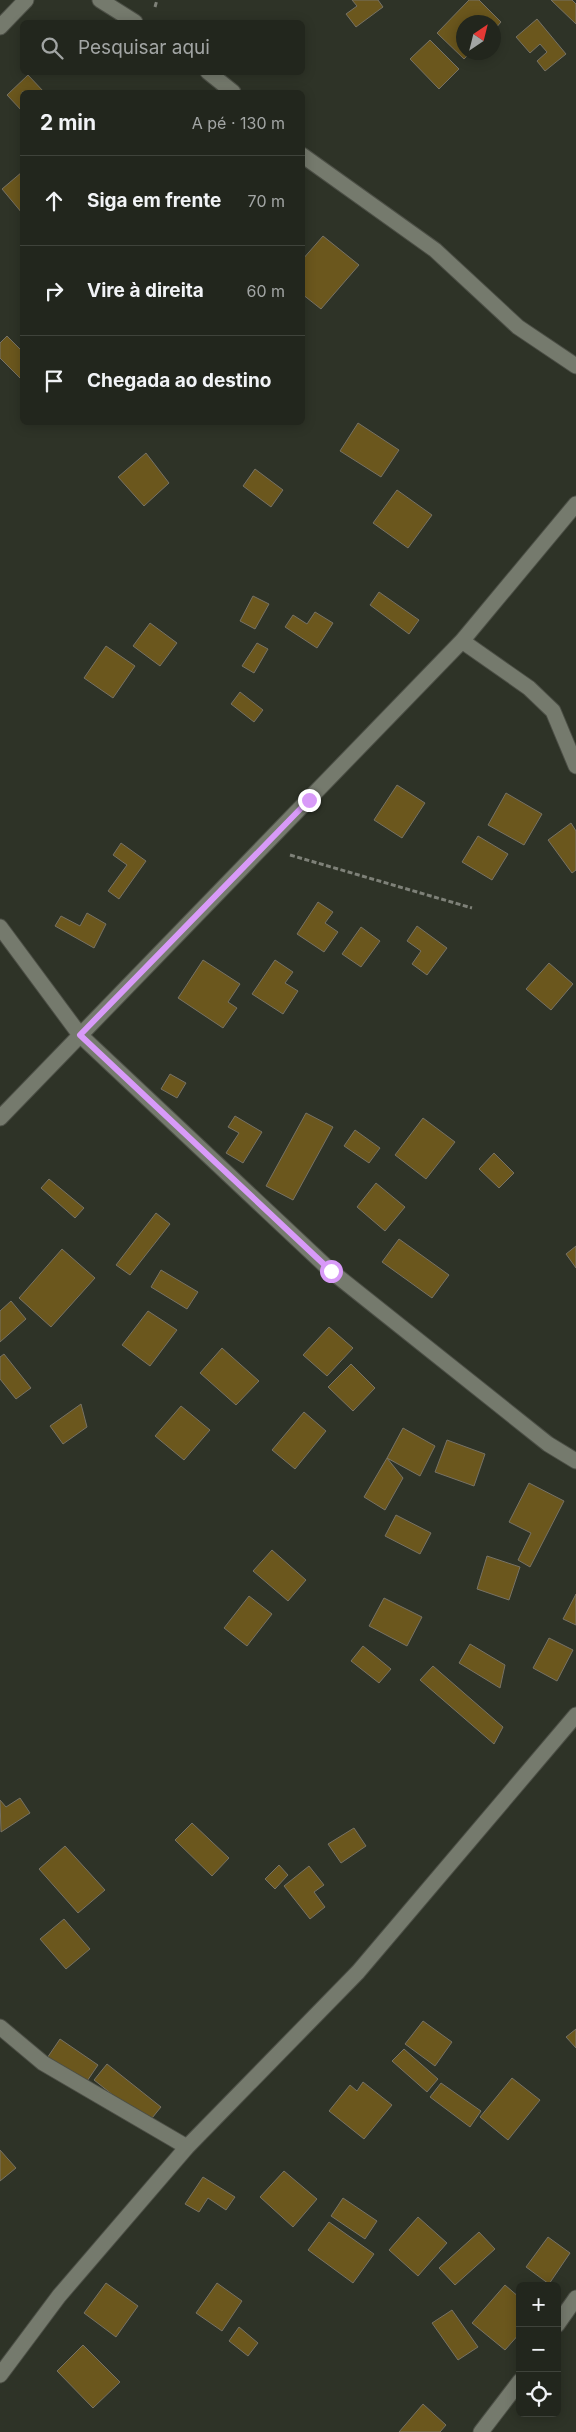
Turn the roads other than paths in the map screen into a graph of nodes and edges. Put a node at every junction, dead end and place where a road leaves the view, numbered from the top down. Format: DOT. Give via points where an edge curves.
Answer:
graph roads {
  1 [pos="26,0"];
  2 [pos="100,0"];
  3 [pos="132,20"];
  4 [pos="0,27"];
  5 [pos="212,75"];
  6 [pos="230,90"];
  7 [pos="305,157"];
  8 [pos="576,366"];
  9 [pos="576,504"];
  10 [pos="462,641"];
  11 [pos="576,766"];
  12 [pos="0,927"];
  13 [pos="80,1035"];
  14 [pos="0,1118"];
  15 [pos="576,1460"];
  16 [pos="576,1715"];
  17 [pos="0,2027"];
  18 [pos="187,2148"];
  19 [pos="576,2298"];
  20 [pos="561,2319"];
  21 [pos="0,2375"];
  22 [pos="516,2386"];
  23 [pos="481,2432"];
  1 -- 4 [label="street"];
  2 -- 3 [label="street"];
  5 -- 6 [label="street"];
  7 -- 8 [label="street" via="435,250 518,327"];
  9 -- 10 [label="street"];
  10 -- 11 [label="street" via="529,688 553,711"];
  10 -- 13 [label="street"];
  12 -- 13 [label="street"];
  13 -- 14 [label="street"];
  13 -- 15 [label="street" via="331,1271 548,1444"];
  16 -- 18 [label="street" via="358,1972"];
  17 -- 18 [label="street" via="42,2063"];
  18 -- 21 [label="street" via="59,2296"];
  19 -- 20 [label="street"];
  22 -- 23 [label="street"];
}
